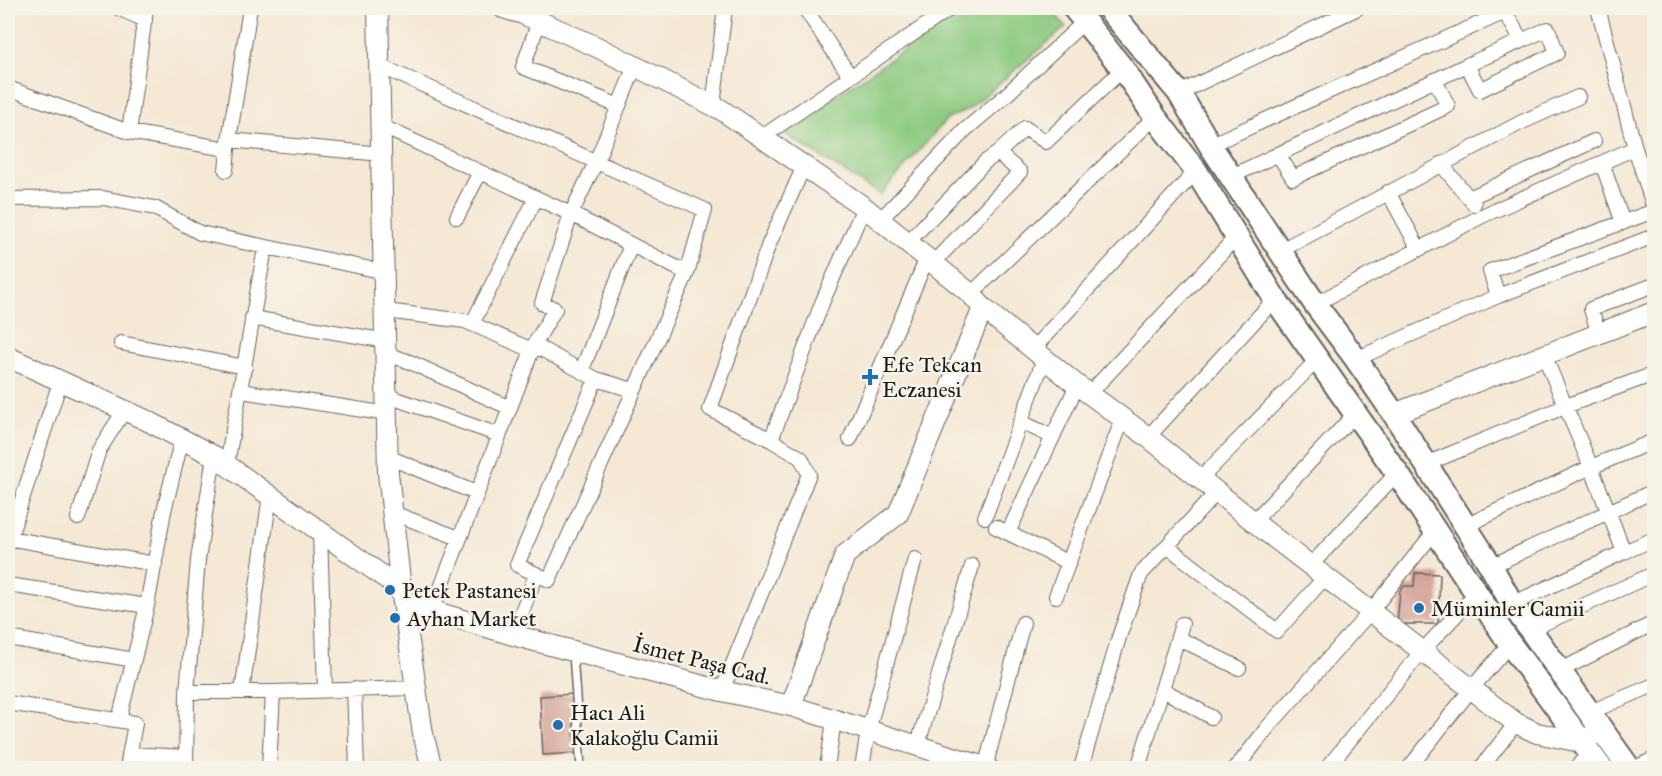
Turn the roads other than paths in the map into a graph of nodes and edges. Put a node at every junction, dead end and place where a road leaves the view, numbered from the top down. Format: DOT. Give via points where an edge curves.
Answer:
graph roads {
  1 [pos="118,8"];
  2 [pos="250,8"];
  3 [pos="378,8"];
  4 [pos="503,8"];
  5 [pos="725,8"];
  6 [pos="806,8"];
  7 [pos="951,8"];
  8 [pos="1108,8"];
  9 [pos="1358,8"];
  10 [pos="1598,8"];
  11 [pos="1504,10"];
  12 [pos="146,14"];
  13 [pos="1080,14"];
  14 [pos="539,21"];
  15 [pos="1521,40"];
  16 [pos="1467,65"];
  17 [pos="380,66"];
  18 [pos="635,66"];
  19 [pos="1124,69"];
  20 [pos="850,76"];
  21 [pos="1436,80"];
  22 [pos="8,88"];
  23 [pos="1179,93"];
  24 [pos="1578,97"];
  25 [pos="619,106"];
  26 [pos="713,106"];
  27 [pos="1155,117"];
  28 [pos="381,126"];
  29 [pos="129,132"];
  30 [pos="762,137"];
  31 [pos="1594,141"];
  32 [pos="228,145"];
  33 [pos="1210,145"];
  34 [pos="1635,148"];
  35 [pos="998,153"];
  36 [pos="382,154"];
  37 [pos="1278,154"];
  38 [pos="596,162"];
  39 [pos="1602,163"];
  40 [pos="1442,164"];
  41 [pos="804,166"];
  42 [pos="226,170"];
  43 [pos="1196,171"];
  44 [pos="480,172"];
  45 [pos="1230,177"];
  46 [pos="1388,192"];
  47 [pos="536,198"];
  48 [pos="1469,198"];
  49 [pos="8,199"];
  50 [pos="864,207"];
  51 [pos="1654,209"];
  52 [pos="571,214"];
  53 [pos="1482,216"];
  54 [pos="457,218"];
  55 [pos="880,220"];
  56 [pos="1623,223"];
  57 [pos="1237,236"];
  58 [pos="1654,236"];
  59 [pos="908,242"];
  60 [pos="631,245"];
  61 [pos="265,248"];
  62 [pos="1419,249"];
  63 [pos="1281,250"];
  64 [pos="930,260"];
  65 [pos="385,273"];
  66 [pos="687,273"];
  67 [pos="1654,285"];
  68 [pos="1498,296"];
  69 [pos="1275,299"];
  70 [pos="977,301"];
  71 [pos="1315,304"];
  72 [pos="386,311"];
  73 [pos="1654,312"];
  74 [pos="252,318"];
  75 [pos="472,324"];
  76 [pos="1599,334"];
  77 [pos="121,343"];
  78 [pos="387,348"];
  79 [pos="533,348"];
  80 [pos="1039,354"];
  81 [pos="1544,356"];
  82 [pos="8,357"];
  83 [pos="1318,359"];
  84 [pos="1356,359"];
  85 [pos="244,367"];
  86 [pos="582,370"];
  87 [pos="1654,374"];
  88 [pos="596,379"];
  89 [pos="60,382"];
  90 [pos="1083,389"];
  91 [pos="633,390"];
  92 [pos="241,391"];
  93 [pos="388,405"];
  94 [pos="1566,406"];
  95 [pos="510,408"];
  96 [pos="124,411"];
  97 [pos="1355,414"];
  98 [pos="1394,414"];
  99 [pos="1123,418"];
  100 [pos="1021,422"];
  101 [pos="499,435"];
  102 [pos="1053,437"];
  103 [pos="1148,437"];
  104 [pos="182,438"];
  105 [pos="850,439"];
  106 [pos="771,440"];
  107 [pos="1654,441"];
  108 [pos="388,457"];
  109 [pos="221,460"];
  110 [pos="1426,464"];
  111 [pos="1592,467"];
  112 [pos="1397,473"];
  113 [pos="1201,478"];
  114 [pos="1654,491"];
  115 [pos="1217,492"];
  116 [pos="476,493"];
  117 [pos="270,495"];
  118 [pos="1609,512"];
  119 [pos="393,513"];
  120 [pos="985,517"];
  121 [pos="78,519"];
  122 [pos="1254,521"];
  123 [pos="1465,526"];
  124 [pos="1435,531"];
  125 [pos="320,532"];
  126 [pos="459,538"];
  127 [pos="1654,539"];
  128 [pos="8,540"];
  129 [pos="1167,546"];
  130 [pos="1624,552"];
  131 [pos="915,559"];
  132 [pos="1069,563"];
  133 [pos="155,564"];
  134 [pos="972,566"];
  135 [pos="1491,566"];
  136 [pos="1319,570"];
  137 [pos="536,575"];
  138 [pos="1649,576"];
  139 [pos="8,585"];
  140 [pos="1476,594"];
  141 [pos="402,596"];
  142 [pos="1056,596"];
  143 [pos="1512,604"];
  144 [pos="147,606"];
  145 [pos="432,611"];
  146 [pos="1371,611"];
  147 [pos="1023,623"];
  148 [pos="1654,623"];
  149 [pos="1182,624"];
  150 [pos="1529,630"];
  151 [pos="513,635"];
  152 [pos="8,638"];
  153 [pos="1178,638"];
  154 [pos="1510,644"];
  155 [pos="573,651"];
  156 [pos="1422,651"];
  157 [pos="134,660"];
  158 [pos="1239,668"];
  159 [pos="1558,671"];
  160 [pos="1654,685"];
  161 [pos="416,688"];
  162 [pos="1472,688"];
  163 [pos="326,689"];
  164 [pos="354,689"];
  165 [pos="1162,689"];
  166 [pos="722,691"];
  167 [pos="187,692"];
  168 [pos="242,692"];
  169 [pos="273,692"];
  170 [pos="8,702"];
  171 [pos="791,706"];
  172 [pos="1211,717"];
  173 [pos="119,720"];
  174 [pos="834,720"];
  175 [pos="1596,721"];
  176 [pos="1516,723"];
  177 [pos="1560,730"];
  178 [pos="868,731"];
  179 [pos="917,747"];
  180 [pos="129,754"];
  181 [pos="1587,758"];
  182 [pos="1654,759"];
  183 [pos="186,763"];
  184 [pos="979,767"];
  185 [pos="127,768"];
  186 [pos="269,768"];
  187 [pos="357,768"];
  188 [pos="432,768"];
  189 [pos="581,768"];
  190 [pos="826,768"];
  191 [pos="862,768"];
  192 [pos="1081,768"];
  193 [pos="1138,768"];
  194 [pos="1236,768"];
  195 [pos="1327,768"];
  196 [pos="1409,768"];
  197 [pos="1480,768"];
  198 [pos="1629,768"];
  199 [pos="1635,768"];
  1 -- 12 [label="street"];
  2 -- 32 [label="street"];
  3 -- 17 [label="main road"];
  4 -- 14 [label="main road"];
  5 -- 26 [label="street"];
  6 -- 20 [label="street"];
  7 -- 20 [label="street"];
  8 -- 23 [label="main road"];
  9 -- 23 [label="street"];
  10 -- 34 [label="street"];
  11 -- 15 [label="street"];
  11 -- 33 [label="street"];
  12 -- 29 [label="street"];
  13 -- 19 [label="main road"];
  13 -- 55 [label="street" via="1005,96 965,130"];
  14 -- 18 [label="main road"];
  14 -- 25 [label="street" via="523,67"];
  15 -- 16 [label="street"];
  15 -- 16 [label="street" via="1548,29 1557,53 1480,90"];
  16 -- 21 [label="street"];
  17 -- 28 [label="main road"];
  17 -- 38 [label="street"];
  18 -- 25 [label="street"];
  18 -- 26 [label="main road"];
  19 -- 27 [label="main road"];
  19 -- 35 [label="street" via="1046,142 1025,128"];
  20 -- 30 [label="street"];
  21 -- 37 [label="street"];
  21 -- 37 [label="street" via="1448,106 1293,178"];
  22 -- 29 [label="street"];
  23 -- 33 [label="main road"];
  24 -- 40 [label="street"];
  25 -- 38 [label="street"];
  26 -- 30 [label="main road"];
  27 -- 43 [label="main road"];
  27 -- 70 [label="street"];
  28 -- 36 [label="main road"];
  28 -- 44 [label="street"];
  29 -- 32 [label="street"];
  30 -- 41 [label="main road"];
  31 -- 48 [label="street"];
  32 -- 36 [label="street"];
  32 -- 42 [label="street"];
  33 -- 45 [label="main road"];
  34 -- 39 [label="street"];
  34 -- 51 [label="street"];
  35 -- 59 [label="street"];
  35 -- 64 [label="street" via="1020,172"];
  36 -- 65 [label="main road"];
  37 -- 45 [label="street"];
  38 -- 52 [label="street"];
  38 -- 66 [label="street" via="705,210"];
  39 -- 53 [label="street"];
  39 -- 56 [label="street"];
  40 -- 46 [label="street"];
  40 -- 48 [label="street"];
  41 -- 50 [label="main road"];
  41 -- 106 [label="street" via="768,244 710,409"];
  43 -- 57 [label="main road"];
  43 -- 80 [label="street"];
  44 -- 47 [label="street"];
  44 -- 54 [label="street"];
  45 -- 63 [label="main road"];
  46 -- 62 [label="street"];
  46 -- 63 [label="street"];
  47 -- 52 [label="street"];
  47 -- 75 [label="street"];
  48 -- 53 [label="street"];
  49 -- 61 [label="street" via="103,198 155,208 200,233"];
  50 -- 55 [label="main road"];
  50 -- 106 [label="street" via="822,303"];
  51 -- 56 [label="street"];
  52 -- 60 [label="street"];
  52 -- 79 [label="street" via="542,303 555,309"];
  53 -- 62 [label="street"];
  55 -- 59 [label="main road"];
  56 -- 68 [label="street" via="1490,271"];
  57 -- 69 [label="main road"];
  57 -- 90 [label="street"];
  58 -- 68 [label="street"];
  59 -- 64 [label="main road"];
  60 -- 66 [label="street"];
  60 -- 86 [label="street"];
  61 -- 65 [label="street"];
  61 -- 74 [label="street"];
  62 -- 71 [label="street"];
  63 -- 71 [label="main road"];
  64 -- 70 [label="main road"];
  64 -- 105 [label="street"];
  65 -- 72 [label="main road"];
  66 -- 91 [label="street"];
  67 -- 76 [label="street" via="1591,309"];
  68 -- 84 [label="street"];
  69 -- 83 [label="main road"];
  69 -- 103 [label="street"];
  70 -- 80 [label="main road"];
  70 -- 171 [label="main road" via="898,514 845,555"];
  71 -- 84 [label="main road"];
  72 -- 75 [label="street"];
  72 -- 78 [label="main road"];
  73 -- 76 [label="main road"];
  74 -- 78 [label="street"];
  74 -- 85 [label="street"];
  75 -- 79 [label="street"];
  76 -- 81 [label="main road"];
  77 -- 85 [label="street"];
  78 -- 93 [label="main road"];
  78 -- 95 [label="street"];
  79 -- 86 [label="street"];
  79 -- 95 [label="street"];
  80 -- 90 [label="main road"];
  80 -- 100 [label="street"];
  81 -- 94 [label="street"];
  81 -- 98 [label="main road"];
  82 -- 89 [label="main road, İsmet Paşa Cad."];
  83 -- 97 [label="main road"];
  83 -- 113 [label="street"];
  84 -- 98 [label="main road"];
  85 -- 92 [label="street"];
  86 -- 88 [label="street"];
  87 -- 94 [label="street"];
  88 -- 91 [label="street"];
  88 -- 137 [label="street" via="517,565"];
  89 -- 96 [label="main road, İsmet Paşa Cad."];
  89 -- 128 [label="street"];
  90 -- 99 [label="main road"];
  90 -- 102 [label="street"];
  91 -- 137 [label="street" via="549,580"];
  92 -- 93 [label="street"];
  92 -- 109 [label="street"];
  93 -- 101 [label="street"];
  93 -- 108 [label="main road"];
  94 -- 110 [label="street"];
  94 -- 111 [label="street"];
  95 -- 101 [label="street"];
  96 -- 104 [label="main road, İsmet Paşa Cad."];
  96 -- 121 [label="street" via="99,450"];
  97 -- 112 [label="main road"];
  97 -- 122 [label="street"];
  98 -- 110 [label="main road"];
  99 -- 103 [label="main road"];
  99 -- 132 [label="street"];
  100 -- 102 [label="street"];
  100 -- 120 [label="street"];
  101 -- 116 [label="street"];
  102 -- 132 [label="street" via="1002,530"];
  103 -- 113 [label="main road"];
  104 -- 109 [label="main road, İsmet Paşa Cad."];
  104 -- 133 [label="street"];
  106 -- 166 [label="street" via="801,458 809,474"];
  107 -- 111 [label="street"];
  108 -- 116 [label="street"];
  108 -- 119 [label="main road"];
  109 -- 117 [label="main road, İsmet Paşa Cad."];
  109 -- 167 [label="street" via="198,560"];
  110 -- 123 [label="main road"];
  111 -- 118 [label="street"];
  111 -- 123 [label="street"];
  112 -- 124 [label="main road"];
  112 -- 136 [label="street"];
  113 -- 115 [label="main road"];
  114 -- 118 [label="street"];
  115 -- 122 [label="main road"];
  115 -- 129 [label="street"];
  116 -- 126 [label="street"];
  117 -- 125 [label="main road, İsmet Paşa Cad."];
  117 -- 168 [label="street"];
  118 -- 130 [label="street"];
  118 -- 135 [label="street"];
  119 -- 126 [label="street"];
  119 -- 141 [label="main road"];
  122 -- 136 [label="main road"];
  123 -- 135 [label="main road"];
  124 -- 140 [label="main road"];
  124 -- 146 [label="street"];
  125 -- 141 [label="main road, İsmet Paşa Cad."];
  125 -- 163 [label="street"];
  126 -- 145 [label="street"];
  127 -- 130 [label="street"];
  128 -- 133 [label="street"];
  129 -- 136 [label="street" via="1277,631"];
  129 -- 192 [label="street" via="1141,574"];
  130 -- 143 [label="street"];
  131 -- 178 [label="street"];
  132 -- 142 [label="street"];
  133 -- 144 [label="street"];
  134 -- 179 [label="street"];
  135 -- 143 [label="main road"];
  136 -- 146 [label="main road"];
  137 -- 151 [label="street"];
  138 -- 150 [label="street"];
  139 -- 144 [label="street"];
  140 -- 154 [label="main road"];
  140 -- 156 [label="street"];
  141 -- 145 [label="main road, İsmet Paşa Cad."];
  141 -- 161 [label="main road"];
  143 -- 150 [label="main road"];
  144 -- 157 [label="street"];
  145 -- 151 [label="main road, İsmet Paşa Cad."];
  146 -- 156 [label="main road"];
  146 -- 194 [label="street"];
  147 -- 184 [label="street"];
  148 -- 159 [label="street"];
  149 -- 153 [label="street"];
  150 -- 159 [label="main road"];
  151 -- 155 [label="main road, İsmet Paşa Cad."];
  152 -- 157 [label="street"];
  153 -- 158 [label="street"];
  153 -- 165 [label="street"];
  154 -- 162 [label="street"];
  154 -- 177 [label="main road"];
  155 -- 166 [label="main road, İsmet Paşa Cad."];
  155 -- 189 [label="lane"];
  156 -- 162 [label="main road"];
  156 -- 195 [label="street"];
  157 -- 173 [label="street"];
  159 -- 175 [label="main road"];
  160 -- 175 [label="street"];
  161 -- 164 [label="street"];
  161 -- 188 [label="main road"];
  162 -- 176 [label="main road"];
  162 -- 196 [label="street"];
  163 -- 164 [label="street"];
  163 -- 169 [label="street"];
  164 -- 187 [label="street"];
  165 -- 172 [label="street"];
  165 -- 193 [label="street"];
  166 -- 171 [label="main road, İsmet Paşa Cad."];
  167 -- 168 [label="street"];
  167 -- 183 [label="street"];
  168 -- 169 [label="street"];
  169 -- 186 [label="street"];
  170 -- 173 [label="street"];
  171 -- 174 [label="main road, İsmet Paşa Cad."];
  173 -- 180 [label="street" via="135,723"];
  174 -- 178 [label="main road, İsmet Paşa Cad."];
  174 -- 190 [label="street"];
  175 -- 177 [label="main road"];
  175 -- 181 [label="main road"];
  175 -- 198 [label="main road"];
  176 -- 177 [label="main road" via="1537,733"];
  176 -- 197 [label="street"];
  177 -- 181 [label="main road"];
  178 -- 179 [label="main road, İsmet Paşa Cad."];
  178 -- 191 [label="street"];
  179 -- 184 [label="main road, İsmet Paşa Cad."];
  180 -- 183 [label="street"];
  180 -- 185 [label="street"];
  182 -- 199 [label="street"];
}
